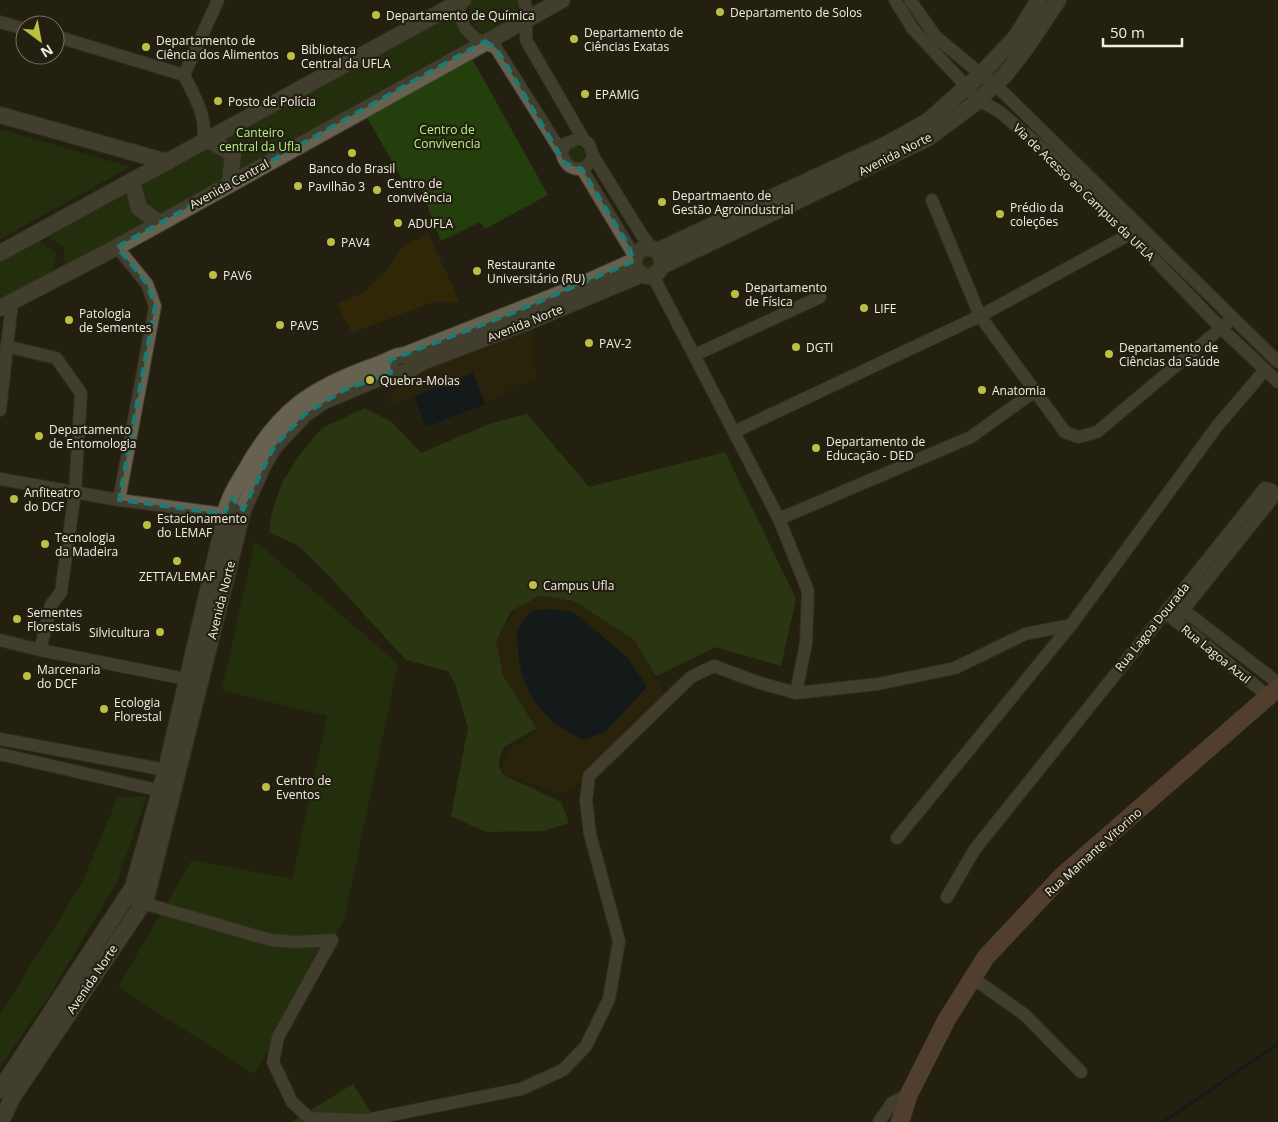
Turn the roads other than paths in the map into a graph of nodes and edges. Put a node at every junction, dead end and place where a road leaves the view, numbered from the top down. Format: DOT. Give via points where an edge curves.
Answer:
graph roads {
  1 [pos="228,0"];
  2 [pos="462,0"];
  3 [pos="524,0"];
  4 [pos="562,0"];
  5 [pos="894,0"];
  6 [pos="910,0"];
  7 [pos="1039,0"];
  8 [pos="1058,0"];
  9 [pos="216,3"];
  10 [pos="525,19"];
  11 [pos="0,22"];
  12 [pos="15,26"];
  13 [pos="65,39"];
  14 [pos="485,41"];
  15 [pos="982,74"];
  16 [pos="184,75"];
  17 [pos="994,85"];
  18 [pos="967,86"];
  19 [pos="979,100"];
  20 [pos="0,115"];
  21 [pos="584,140"];
  22 [pos="205,142"];
  23 [pos="562,153"];
  24 [pos="593,156"];
  25 [pos="167,162"];
  26 [pos="582,169"];
  27 [pos="132,181"];
  28 [pos="230,184"];
  29 [pos="932,200"];
  30 [pos="159,223"];
  31 [pos="1130,234"];
  32 [pos="117,247"];
  33 [pos="0,253"];
  34 [pos="648,262"];
  35 [pos="820,297"];
  36 [pos="6,305"];
  37 [pos="980,316"];
  38 [pos="1233,318"];
  39 [pos="1221,328"];
  40 [pos="6,346"];
  41 [pos="695,355"];
  42 [pos="1278,362"];
  43 [pos="1265,370"];
  44 [pos="1278,382"];
  45 [pos="1035,391"];
  46 [pos="0,410"];
  47 [pos="736,432"];
  48 [pos="0,479"];
  49 [pos="75,492"];
  50 [pos="120,500"];
  51 [pos="231,516"];
  52 [pos="779,519"];
  53 [pos="1172,601"];
  54 [pos="1183,610"];
  55 [pos="1164,612"];
  56 [pos="1175,620"];
  57 [pos="1071,625"];
  58 [pos="0,640"];
  59 [pos="40,650"];
  60 [pos="1250,661"];
  61 [pos="1240,673"];
  62 [pos="186,678"];
  63 [pos="1275,689"];
  64 [pos="796,693"];
  65 [pos="0,739"];
  66 [pos="57,750"];
  67 [pos="0,754"];
  68 [pos="54,766"];
  69 [pos="166,770"];
  70 [pos="161,791"];
  71 [pos="897,838"];
  72 [pos="947,896"];
  73 [pos="126,898"];
  74 [pos="143,903"];
  75 [pos="973,978"];
  76 [pos="1081,1072"];
  77 [pos="0,1090"];
  78 [pos="909,1094"];
  79 [pos="0,1122"];
  80 [pos="879,1122"];
  81 [pos="900,1122"];
  1 -- 9 [label="street"];
  2 -- 14 [label="street" via="459,13 462,24 475,38"];
  2 -- 22 [label="street"];
  3 -- 10 [label="street"];
  4 -- 10 [label="street, Avenida Central"];
  5 -- 18 [label="street, Via de Acesso ao Campus da UFLA" via="913,30"];
  6 -- 15 [label="street, Via de Acesso ao Campus da UFLA" via="936,37"];
  7 -- 15 [label="street, Avenida Norte" via="1016,37"];
  8 -- 17 [label="street, Avenida Norte" via="1026,48"];
  9 -- 16 [label="street"];
  10 -- 14 [label="street, Avenida Central"];
  10 -- 21 [label="street" via="526,40"];
  11 -- 12 [label="street"];
  13 -- 16 [label="street"];
  14 -- 23 [label="street" via="496,48"];
  14 -- 28 [label="street, Avenida Central"];
  15 -- 17 [label="street, Via de Acesso ao Campus da UFLA"];
  15 -- 18 [label="street, Avenida Norte"];
  16 -- 22 [label="street" via="203,115"];
  17 -- 19 [label="street, Avenida Norte"];
  17 -- 38 [label="street, Via de Acesso ao Campus da UFLA"];
  18 -- 19 [label="street, Via de Acesso ao Campus da UFLA"];
  18 -- 34 [label="street, Avenida Norte" via="928,121 887,144"];
  19 -- 31 [label="street, Via de Acesso ao Campus da UFLA" via="1000,112 1042,148"];
  19 -- 34 [label="street, Avenida Norte" via="912,147"];
  20 -- 25 [label="street"];
  21 -- 23 [label="street" via="570,140"];
  21 -- 24 [label="street" via="592,149"];
  22 -- 25 [label="street"];
  22 -- 28 [label="street" via="233,154"];
  23 -- 26 [label="street" via="569,167"];
  24 -- 26 [label="street"];
  24 -- 34 [label="street" via="642,237"];
  25 -- 27 [label="street"];
  26 -- 34 [label="street"];
  27 -- 30 [label="street" via="139,208"];
  27 -- 33 [label="street"];
  28 -- 30 [label="street, Avenida Central"];
  29 -- 37 [label="street"];
  30 -- 32 [label="street, Avenida Central"];
  31 -- 37 [label="street"];
  31 -- 39 [label="street, Via de Acesso ao Campus da UFLA"];
  32 -- 36 [label="street, Avenida Central"];
  32 -- 50 [label="street" via="147,284 155,306"];
  34 -- 41 [label="street"];
  34 -- 51 [label="street, Avenida Norte" via="525,323 422,362 399,364 324,400 305,414 274,446"];
  35 -- 41 [label="street"];
  36 -- 40 [label="street"];
  37 -- 45 [label="street"];
  37 -- 47 [label="street"];
  38 -- 39 [label="street"];
  38 -- 42 [label="street, Via de Acesso ao Campus da UFLA"];
  39 -- 43 [label="street, Via de Acesso ao Campus da UFLA"];
  39 -- 45 [label="street" via="1097,432 1078,438 1065,432"];
  40 -- 46 [label="street"];
  40 -- 49 [label="street" via="56,358 82,393"];
  41 -- 47 [label="street"];
  43 -- 44 [label="street, Via de Acesso ao Campus da UFLA"];
  43 -- 57 [label="street" via="1218,425"];
  45 -- 52 [label="street" via="971,437"];
  47 -- 52 [label="street"];
  48 -- 49 [label="street"];
  49 -- 50 [label="street"];
  49 -- 59 [label="street" via="61,592 52,605"];
  50 -- 51 [label="street"];
  51 -- 62 [label="street, Avenida Norte"];
  51 -- 74 [label="street, Avenida Norte" via="205,669"];
  52 -- 64 [label="street" via="808,591 806,643"];
  53 -- 54 [label="street, Rua Lagoa Azul"];
  53 -- 54 [label="street, Rua Lagoa Dourada" via="1265,488 1272,490 1272,499"];
  53 -- 55 [label="street, Rua Lagoa Dourada"];
  54 -- 56 [label="street"];
  54 -- 60 [label="street, Rua Lagoa Azul"];
  55 -- 56 [label="street, Rua Lagoa Azul"];
  55 -- 72 [label="street, Rua Lagoa Dourada" via="975,849"];
  56 -- 61 [label="street, Rua Lagoa Azul"];
  57 -- 64 [label="street" via="1024,634 955,668 878,684"];
  57 -- 71 [label="street"];
  58 -- 59 [label="street"];
  59 -- 62 [label="street"];
  60 -- 61 [label="street"];
  60 -- 63 [label="street, Rua Lagoa Azul"];
  61 -- 63 [label="street, Rua Lagoa Azul"];
  62 -- 69 [label="street, Avenida Norte"];
  63 -- 75 [label="main road, Rua Mamante Vitorino" via="1062,876 986,957"];
  64 -- 74 [label="street" via="714,666 691,677 588,776 586,800 590,834 619,941 609,999 586,1046 563,1070 521,1090 366,1120 308,1118 292,1102 273,1062 278,1037 332,940 271,940"];
  65 -- 66 [label="street"];
  66 -- 68 [label="street"];
  66 -- 69 [label="street"];
  67 -- 68 [label="street"];
  68 -- 70 [label="street"];
  69 -- 70 [label="street, Avenida Norte"];
  70 -- 73 [label="street, Avenida Norte" via="133,887"];
  73 -- 74 [label="street"];
  73 -- 77 [label="street, Avenida Norte"];
  74 -- 79 [label="street, Avenida Norte" via="12,1098"];
  75 -- 76 [label="street" via="1025,1015"];
  75 -- 78 [label="main road, Rua Mamante Vitorino" via="947,1019"];
  78 -- 80 [label="street" via="892,1103"];
  78 -- 81 [label="main road, Rua Mamante Vitorino"];
}
